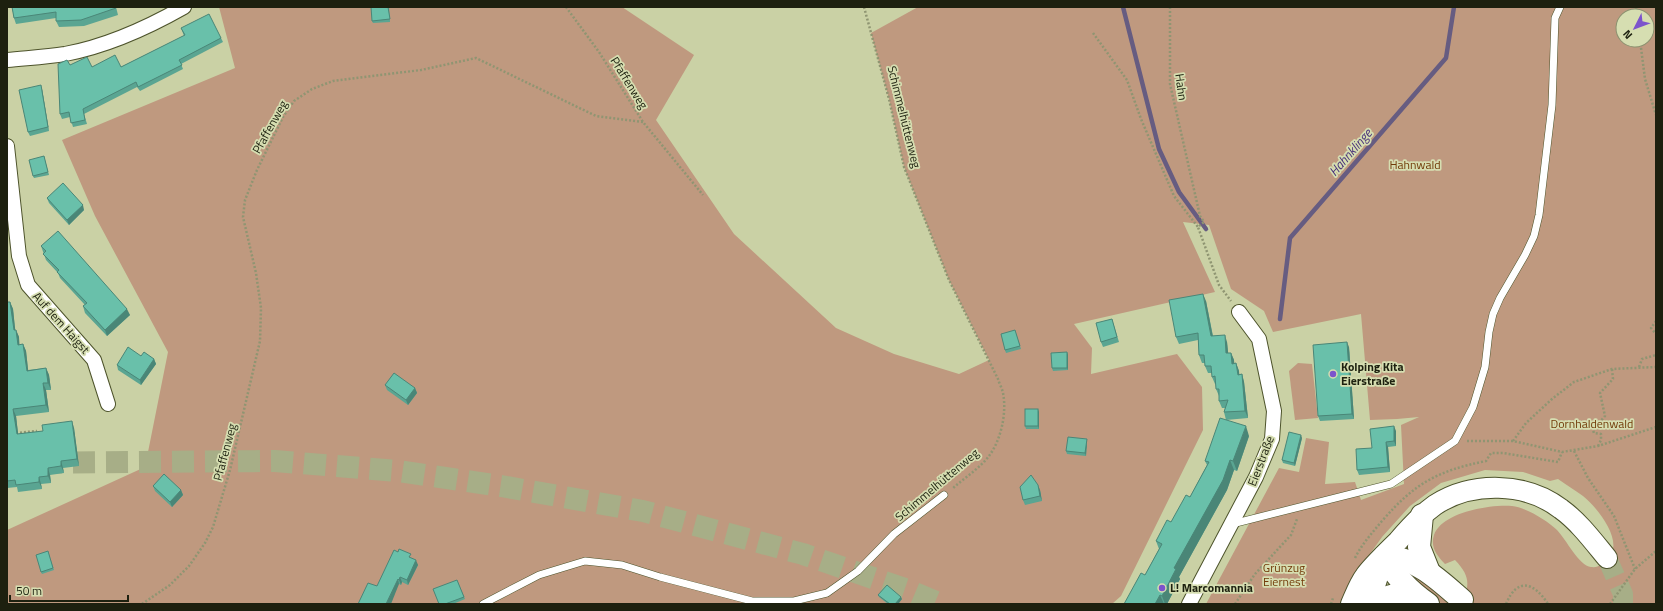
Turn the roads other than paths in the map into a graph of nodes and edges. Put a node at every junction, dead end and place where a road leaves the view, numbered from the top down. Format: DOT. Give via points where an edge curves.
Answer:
graph roads {
  1 [pos="184,7"];
  2 [pos="1560,7"];
  3 [pos="7,60"];
  4 [pos="7,146"];
  5 [pos="1239,312"];
  6 [pos="108,404"];
  7 [pos="944,495"];
  8 [pos="1422,515"];
  9 [pos="1232,524"];
  10 [pos="1385,556"];
  11 [pos="1607,558"];
  12 [pos="1429,572"];
  13 [pos="1421,599"];
  14 [pos="1462,600"];
  15 [pos="483,604"];
  16 [pos="1189,604"];
  17 [pos="1352,604"];
  18 [pos="1369,604"];
  19 [pos="1376,604"];
  1 -- 3 [label="street" via="146,28 112,41 66,54"];
  2 -- 9 [label="lane" via="1555,18 1552,105 1539,216 1525,256 1493,314 1485,367 1473,407 1455,441 1391,484"];
  4 -- 6 [label="street, Auf dem Haigst" via="19,256 28,285 94,360"];
  5 -- 9 [label="street, Eierstraße" via="1259,339 1274,411 1272,439"];
  7 -- 15 [label="lane, Schimmelhüttenweg" via="894,534 858,571 827,593 794,601 752,601 622,565 585,561 539,575"];
  8 -- 10 [label="main road"];
  8 -- 11 [label="main road" via="1436,504 1478,488 1499,487 1520,491 1544,498 1562,509"];
  8 -- 12 [label="main road" via="1419,547"];
  9 -- 16 [label="street, Eierstraße"];
  10 -- 12 [label="main road" via="1410,561"];
  10 -- 13 [label="main road" via="1394,574"];
  10 -- 17 [label="main road" via="1364,576"];
  10 -- 18 [label="main road"];
  12 -- 14 [label="main road"];
  13 -- 19 [label="main road" via="1396,594 1383,598"];
}
